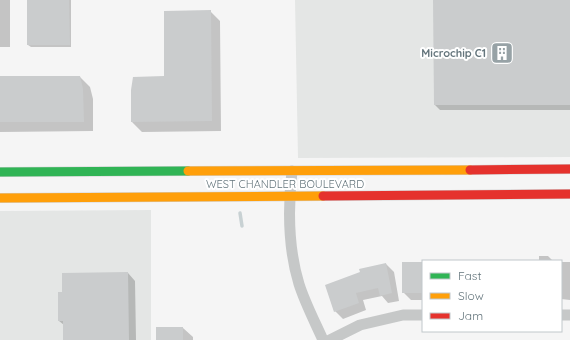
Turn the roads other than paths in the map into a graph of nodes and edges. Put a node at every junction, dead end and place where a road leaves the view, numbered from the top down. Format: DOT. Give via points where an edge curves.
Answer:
graph roads {
  1 [pos="570,169"];
  2 [pos="292,171"];
  3 [pos="0,172"];
  4 [pos="570,194"];
  5 [pos="289,197"];
  6 [pos="0,198"];
  7 [pos="422,315"];
  8 [pos="323,340"];
  9 [pos="330,340"];
  1 -- 2 [label="main road, WEST CHANDLER BOULEVARD"];
  2 -- 3 [label="main road, WEST CHANDLER BOULEVARD"];
  2 -- 5 [label="street"];
  4 -- 5 [label="main road, WEST CHANDLER BOULEVARD"];
  5 -- 6 [label="main road, WEST CHANDLER BOULEVARD"];
  5 -- 8 [label="street" via="291,238 299,283"];
  7 -- 9 [label="street" via="403,315 360,325"];
}
